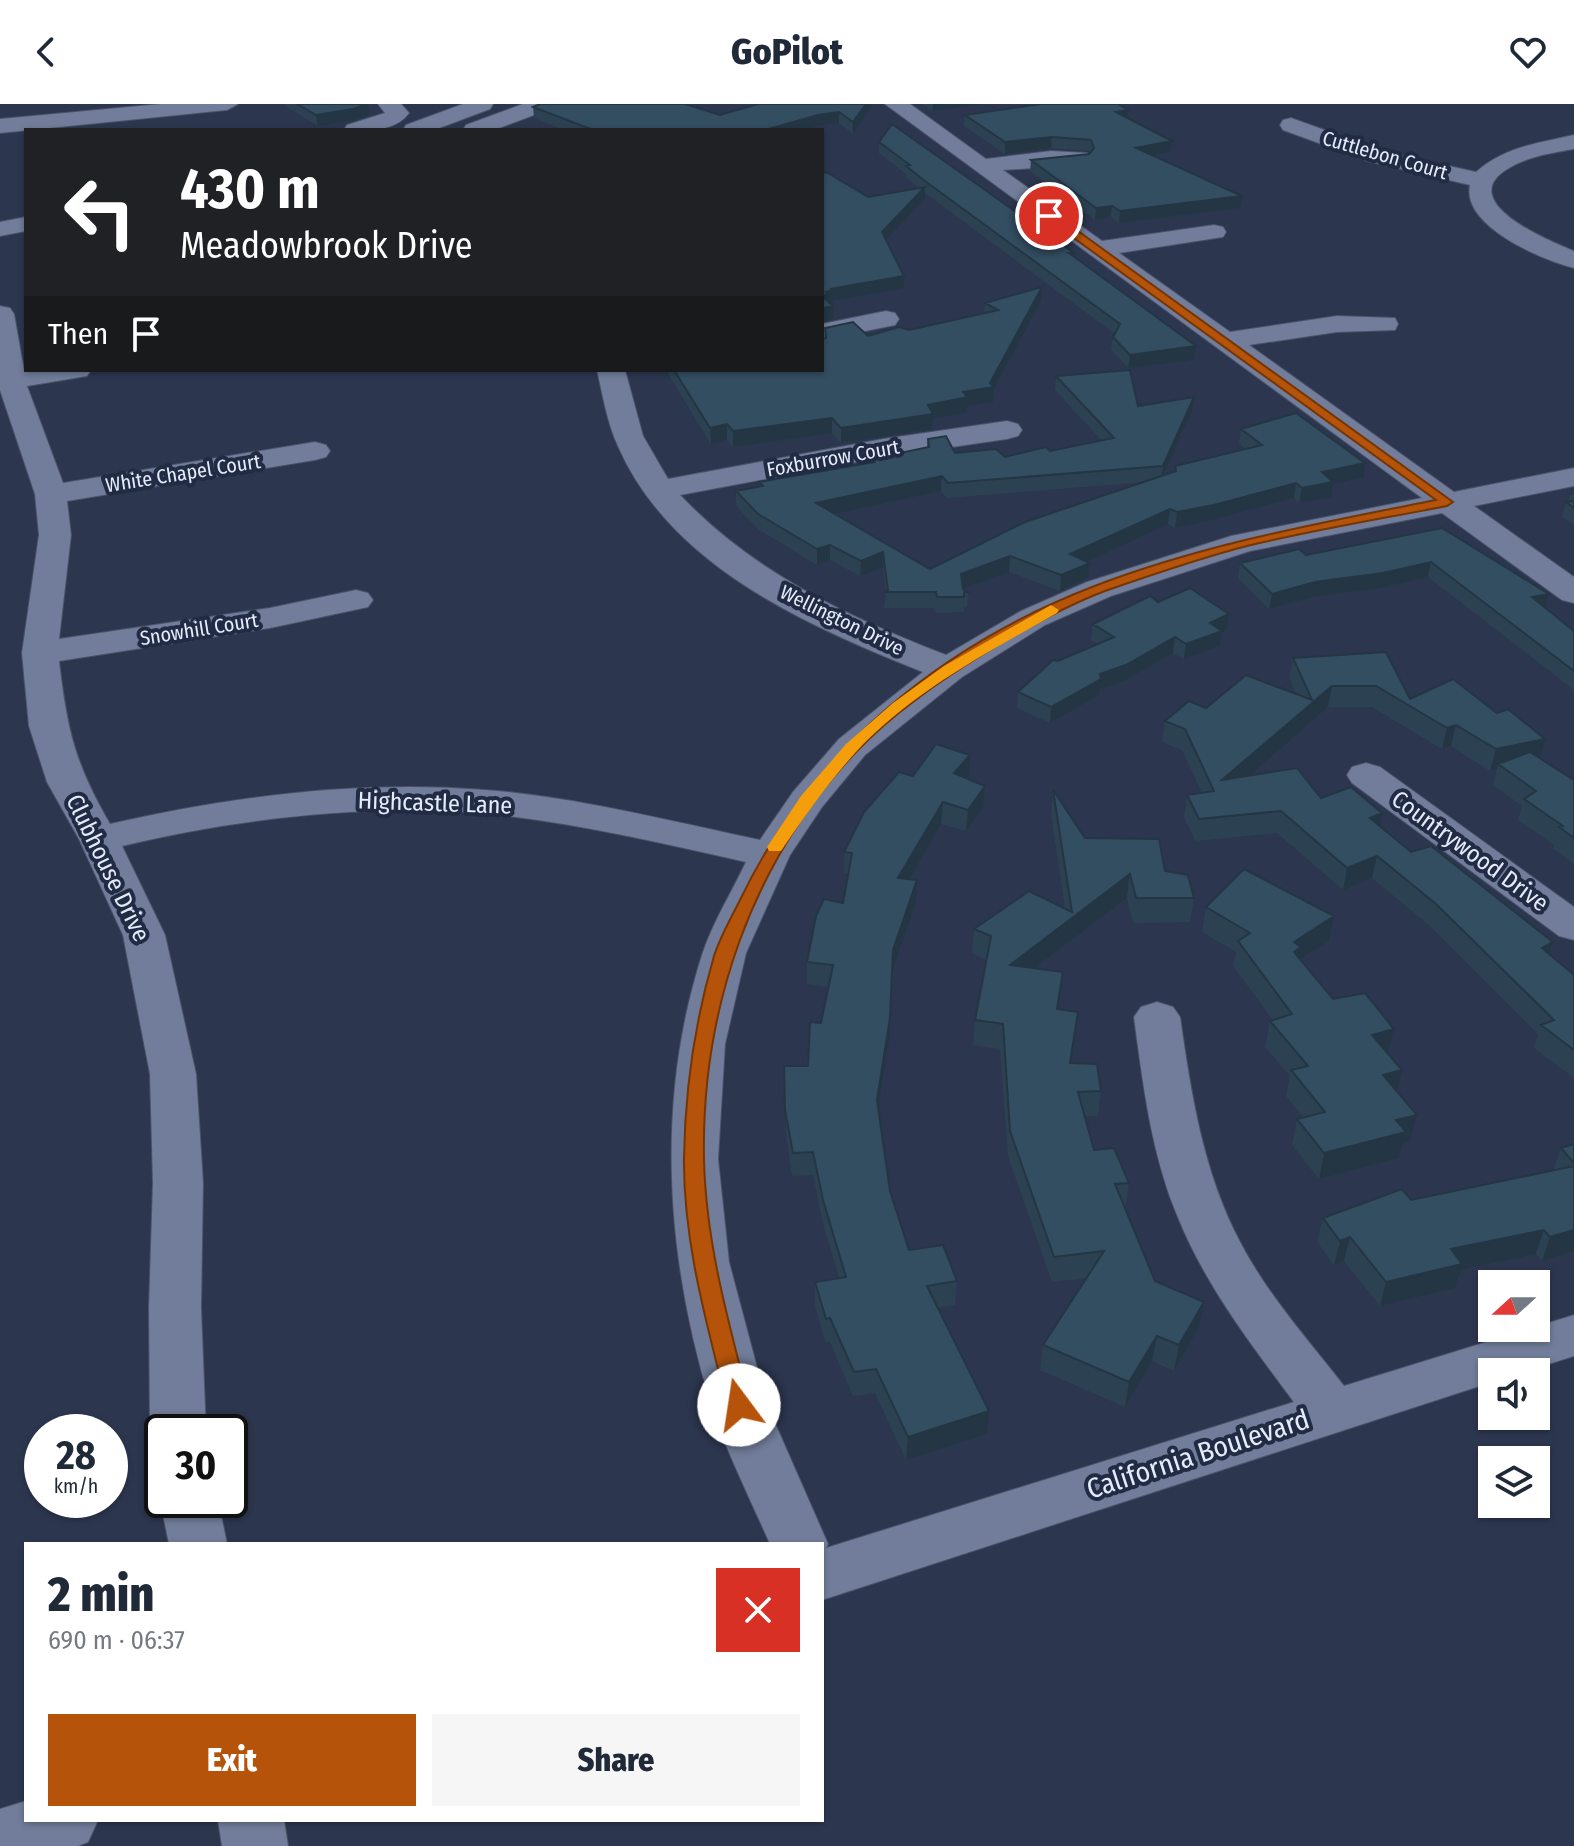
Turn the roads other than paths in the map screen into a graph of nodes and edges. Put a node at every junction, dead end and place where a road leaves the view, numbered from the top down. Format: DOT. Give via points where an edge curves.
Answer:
graph roads {
  1 [pos="227,104"];
  2 [pos="389,104"];
  3 [pos="482,104"];
  4 [pos="542,104"];
  5 [pos="896,104"];
  6 [pos="949,118"];
  7 [pos="919,122"];
  8 [pos="1291,125"];
  9 [pos="0,126"];
  10 [pos="361,128"];
  11 [pos="419,128"];
  12 [pos="479,128"];
  13 [pos="1574,142"];
  14 [pos="1079,158"];
  15 [pos="981,166"];
  16 [pos="1480,180"];
  17 [pos="24,224"];
  18 [pos="0,229"];
  19 [pos="1214,232"];
  20 [pos="24,245"];
  21 [pos="0,249"];
  22 [pos="1095,249"];
  23 [pos="1574,260"];
  24 [pos="1,314"];
  25 [pos="886,319"];
  26 [pos="1385,324"];
  27 [pos="824,332"];
  28 [pos="1223,341"];
  29 [pos="64,372"];
  30 [pos="612,372"];
  31 [pos="11,380"];
  32 [pos="1007,430"];
  33 [pos="315,451"];
  34 [pos="1574,477"];
  35 [pos="659,490"];
  36 [pos="51,494"];
  37 [pos="1447,502"];
  38 [pos="1574,593"];
  39 [pos="356,600"];
  40 [pos="40,653"];
  41 [pos="949,669"];
  42 [pos="1366,775"];
  43 [pos="99,839"];
  44 [pos="770,855"];
  45 [pos="1574,927"];
  46 [pos="1157,1017"];
  47 [pos="1574,1335"];
  48 [pos="1332,1412"];
  49 [pos="178,1414"];
  50 [pos="193,1518"];
  51 [pos="198,1542"];
  52 [pos="798,1542"];
  53 [pos="824,1574"];
  54 [pos="59,1822"];
  55 [pos="251,1822"];
  56 [pos="0,1841"];
  57 [pos="255,1846"];
  1 -- 9 [label="street"];
  2 -- 10 [label="street" via="398,113 393,118"];
  3 -- 11 [label="street"];
  4 -- 12 [label="street"];
  5 -- 7 [label="street"];
  6 -- 7 [label="street"];
  7 -- 15 [label="street"];
  8 -- 16 [label="street, Cuttlebon Court" via="1379,157"];
  13 -- 16 [label="street" via="1508,158"];
  14 -- 15 [label="street"];
  15 -- 22 [label="street"];
  16 -- 23 [label="street" via="1483,207 1494,219"];
  17 -- 18 [label="street"];
  19 -- 22 [label="street"];
  20 -- 21 [label="street"];
  22 -- 28 [label="street"];
  24 -- 31 [label="street, Clubhouse Drive"];
  25 -- 27 [label="street"];
  26 -- 28 [label="street" via="1337,324"];
  28 -- 37 [label="street"];
  29 -- 31 [label="street"];
  30 -- 35 [label="street, Wellington Drive" via="637,456"];
  31 -- 36 [label="street, Clubhouse Drive"];
  32 -- 35 [label="street, Foxburrow Court"];
  33 -- 36 [label="street, White Chapel Court"];
  34 -- 37 [label="street"];
  35 -- 41 [label="street, Wellington Drive" via="697,532 806,607"];
  36 -- 40 [label="street, Clubhouse Drive" via="55,535"];
  37 -- 38 [label="street"];
  37 -- 41 [label="street" via="1243,543 1171,564 1033,618"];
  39 -- 40 [label="street, Snowhill Court"];
  40 -- 43 [label="street, Clubhouse Drive" via="48,726 66,782"];
  41 -- 44 [label="street" via="852,747"];
  42 -- 45 [label="street, Countrywood Drive"];
  43 -- 44 [label="street, Highcastle Lane" via="248,809 351,799 493,802"];
  43 -- 49 [label="street, Clubhouse Drive" via="144,935 173,1074"];
  44 -- 52 [label="street" via="720,968 702,1044 694,1159 703,1262 739,1405"];
  46 -- 48 [label="street" via="1167,1089 1189,1175 1214,1240 1258,1314"];
  47 -- 48 [label="street, California Boulevard"];
  48 -- 53 [label="street, California Boulevard"];
  50 -- 51 [label="street"];
  54 -- 56 [label="street"];
  55 -- 57 [label="street"];
}
